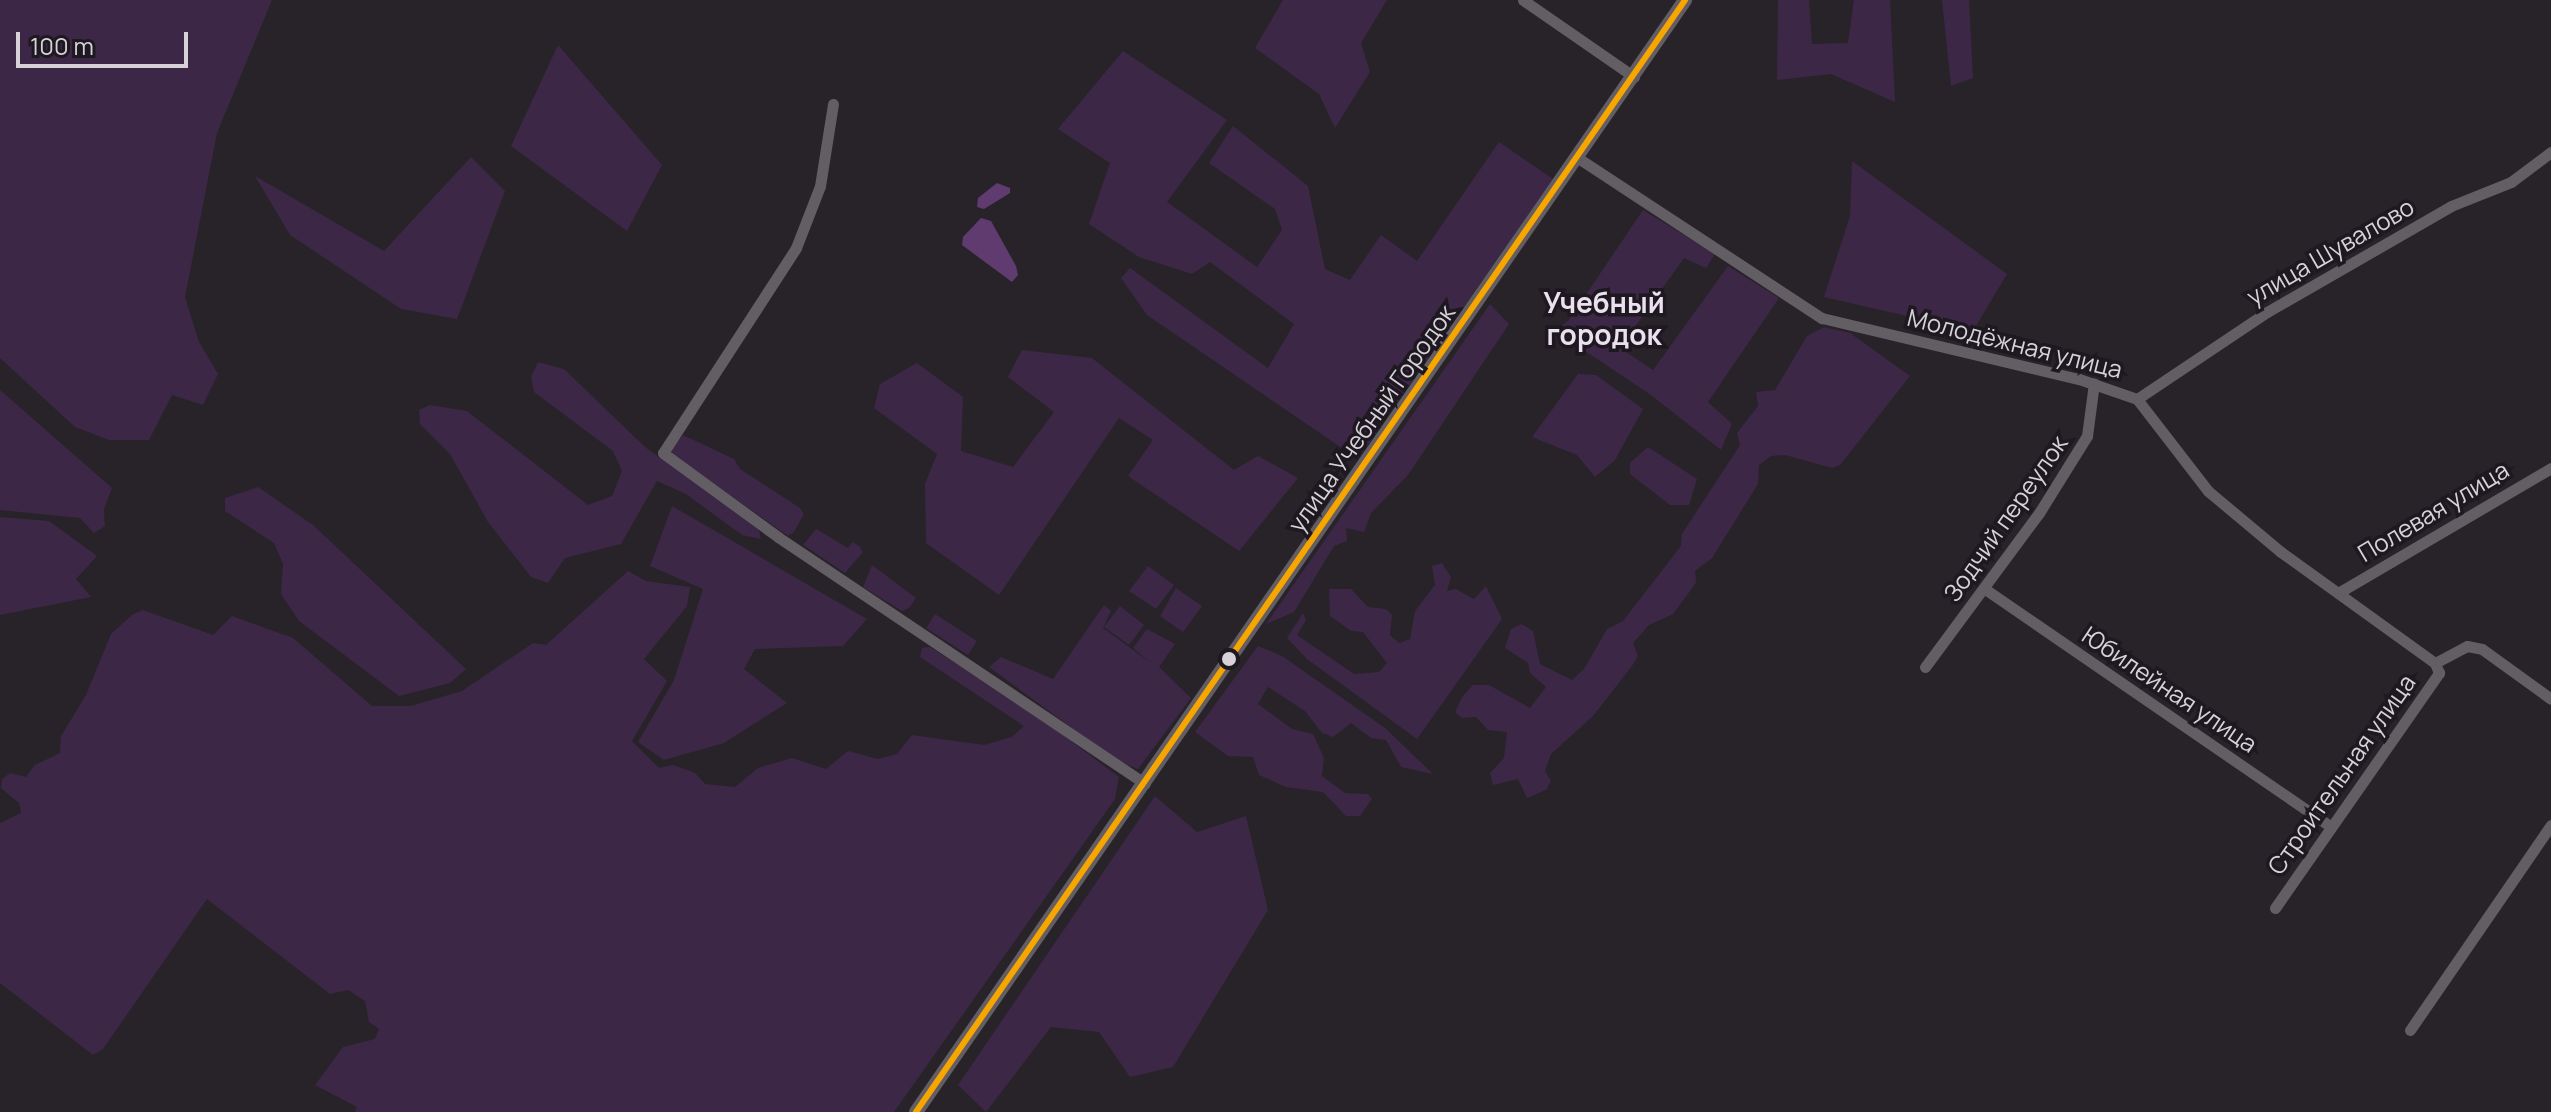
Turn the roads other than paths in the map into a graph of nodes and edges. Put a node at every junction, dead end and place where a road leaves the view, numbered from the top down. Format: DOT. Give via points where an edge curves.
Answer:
graph roads {
  1 [pos="1523,0"];
  2 [pos="1685,0"];
  3 [pos="1634,77"];
  4 [pos="833,104"];
  5 [pos="2551,152"];
  6 [pos="1578,158"];
  7 [pos="2094,383"];
  8 [pos="2137,399"];
  9 [pos="2551,468"];
  10 [pos="1985,589"];
  11 [pos="2338,593"];
  12 [pos="2435,663"];
  13 [pos="1925,667"];
  14 [pos="2551,699"];
  15 [pos="1145,784"];
  16 [pos="2551,825"];
  17 [pos="2330,826"];
  18 [pos="2275,908"];
  19 [pos="2410,1030"];
  20 [pos="916,1112"];
  1 -- 3 [label="street"];
  2 -- 3 [label="street, улица Учебный Городок"];
  3 -- 6 [label="street, улица Учебный Городок"];
  4 -- 15 [label="street" via="820,186 796,248 663,453 789,545"];
  5 -- 8 [label="street, улица Шувалово" via="2511,182 2451,206 2267,312"];
  6 -- 7 [label="street, Молодёжная улица" via="1822,318"];
  6 -- 15 [label="street, улица Учебный Городок"];
  7 -- 8 [label="street, Молодёжная улица"];
  7 -- 10 [label="street, Зодчий переулок" via="2087,436"];
  8 -- 11 [label="street, Молодёжная улица" via="2208,491"];
  9 -- 11 [label="street, Полевая улица"];
  10 -- 13 [label="street, Зодчий переулок"];
  10 -- 17 [label="street, Юбилейная улица"];
  11 -- 12 [label="street, Молодёжная улица"];
  12 -- 14 [label="street" via="2467,646 2482,649"];
  12 -- 17 [label="street, Строительная улица" via="2439,673"];
  15 -- 20 [label="street, улица Учебный Городок"];
  16 -- 19 [label="street"];
  17 -- 18 [label="street, Строительная улица"];
}
